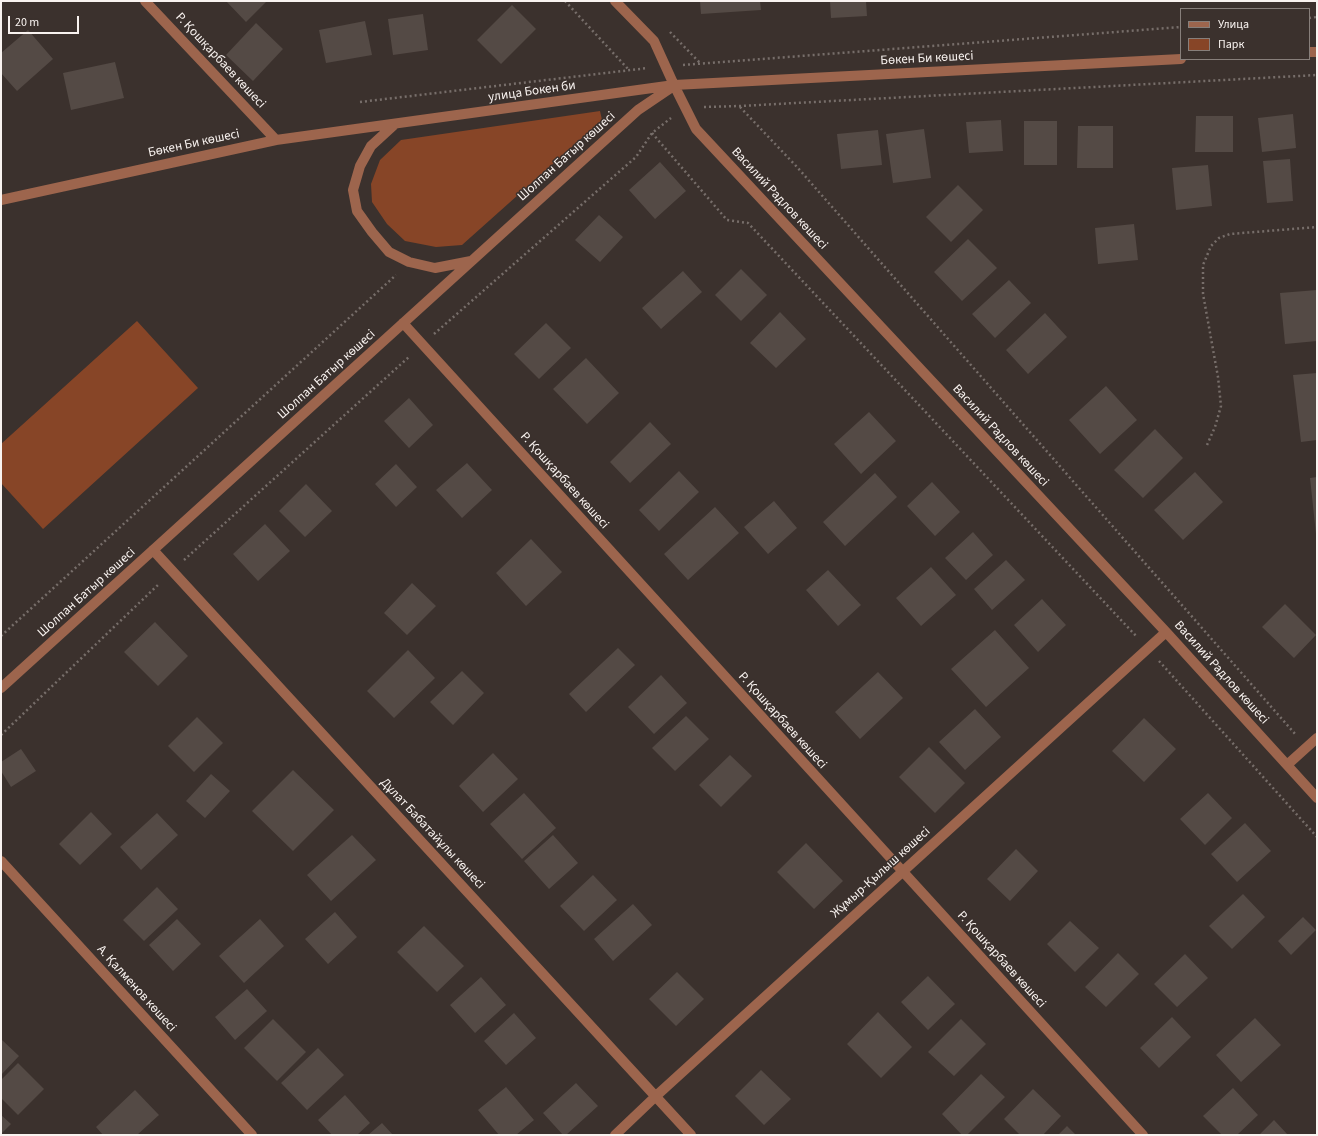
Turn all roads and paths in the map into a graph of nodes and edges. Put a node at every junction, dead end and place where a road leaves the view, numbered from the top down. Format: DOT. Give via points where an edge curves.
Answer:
graph roads {
  1 [pos="145,1"];
  2 [pos="565,1"];
  3 [pos="615,1"];
  4 [pos="1180,27"];
  5 [pos="1180,59"];
  6 [pos="666,66"];
  7 [pos="629,70"];
  8 [pos="1317,75"];
  9 [pos="674,86"];
  10 [pos="360,102"];
  11 [pos="740,106"];
  12 [pos="685,107"];
  13 [pos="395,124"];
  14 [pos="652,133"];
  15 [pos="276,140"];
  16 [pos="1,200"];
  17 [pos="1317,227"];
  18 [pos="472,261"];
  19 [pos="409,262"];
  20 [pos="403,323"];
  21 [pos="422,344"];
  22 [pos="1207,445"];
  23 [pos="153,550"];
  24 [pos="172,571"];
  25 [pos="1166,632"];
  26 [pos="1,636"];
  27 [pos="1148,648"];
  28 [pos="1,688"];
  29 [pos="1,735"];
  30 [pos="1317,738"];
  31 [pos="1306,747"];
  32 [pos="1287,765"];
  33 [pos="1317,798"];
  34 [pos="1317,837"];
  35 [pos="1,861"];
  36 [pos="902,871"];
  37 [pos="656,1096"];
  38 [pos="252,1135"];
  39 [pos="615,1135"];
  40 [pos="691,1135"];
  41 [pos="1144,1135"];
  1 -- 15 [label="street, Р. Қошқарбаев көшесі"];
  2 -- 7 [label="path"];
  3 -- 6 [label="street, Василий Радлов көшесі" via="654,41"];
  4 -- 6 [label="path"];
  5 -- 9 [label="street, Бөкен Би көшесі"];
  6 -- 7 [label="path"];
  6 -- 9 [label="street, Василий Радлов көшесі"];
  7 -- 10 [label="path"];
  8 -- 11 [label="path"];
  9 -- 12 [label="street, Василий Радлов көшесі"];
  9 -- 13 [label="street, улица Бокен би"];
  9 -- 18 [label="street, Шолпан Батыр көшесі" via="638,110"];
  11 -- 12 [label="path"];
  11 -- 31 [label="path" via="797,167"];
  12 -- 14 [label="path"];
  12 -- 25 [label="street, Василий Радлов көшесі" via="696,129"];
  13 -- 15 [label="street, Бөкен Би көшесі"];
  13 -- 19 [label="street" via="371,146 360,166 354,190 357,211 372,232 389,252"];
  14 -- 21 [label="path" via="636,157"];
  14 -- 27 [label="path" via="727,220 748,223"];
  15 -- 16 [label="street, Бөкен Би көшесі"];
  17 -- 22 [label="path" via="1230,234 1219,238 1211,246 1203,265 1203,294 1221,406"];
  18 -- 19 [label="street" via="435,268"];
  18 -- 20 [label="street, Шолпан Батыр көшесі"];
  19 -- 26 [label="path"];
  20 -- 21 [label="street, Р. Қошқарбаев көшесі"];
  20 -- 23 [label="street, Шолпан Батыр көшесі"];
  21 -- 24 [label="path"];
  21 -- 36 [label="street, Р. Қошқарбаев көшесі"];
  23 -- 24 [label="street, Дұлат Бабатайұлы көшесі"];
  23 -- 28 [label="street, Шолпан Батыр көшесі"];
  24 -- 29 [label="path"];
  24 -- 37 [label="street, Дұлат Бабатайұлы көшесі"];
  25 -- 27 [label="street, Жұмыр-Қылыш көшесі"];
  25 -- 32 [label="street, Василий Радлов көшесі"];
  27 -- 34 [label="path"];
  27 -- 36 [label="street, Жұмыр-Қылыш көшесі"];
  30 -- 31 [label="street"];
  31 -- 32 [label="street"];
  32 -- 33 [label="street, Василий Радлов көшесі"];
  35 -- 38 [label="street, А. Қалменов көшесі"];
  36 -- 37 [label="street, Жұмыр-Қылыш көшесі"];
  36 -- 41 [label="street, Р. Қошқарбаев көшесі"];
  37 -- 39 [label="street, Жұмыр-Қылыш көшесі"];
  37 -- 40 [label="street, Дұлат Бабатайұлы көшесі"];
}
